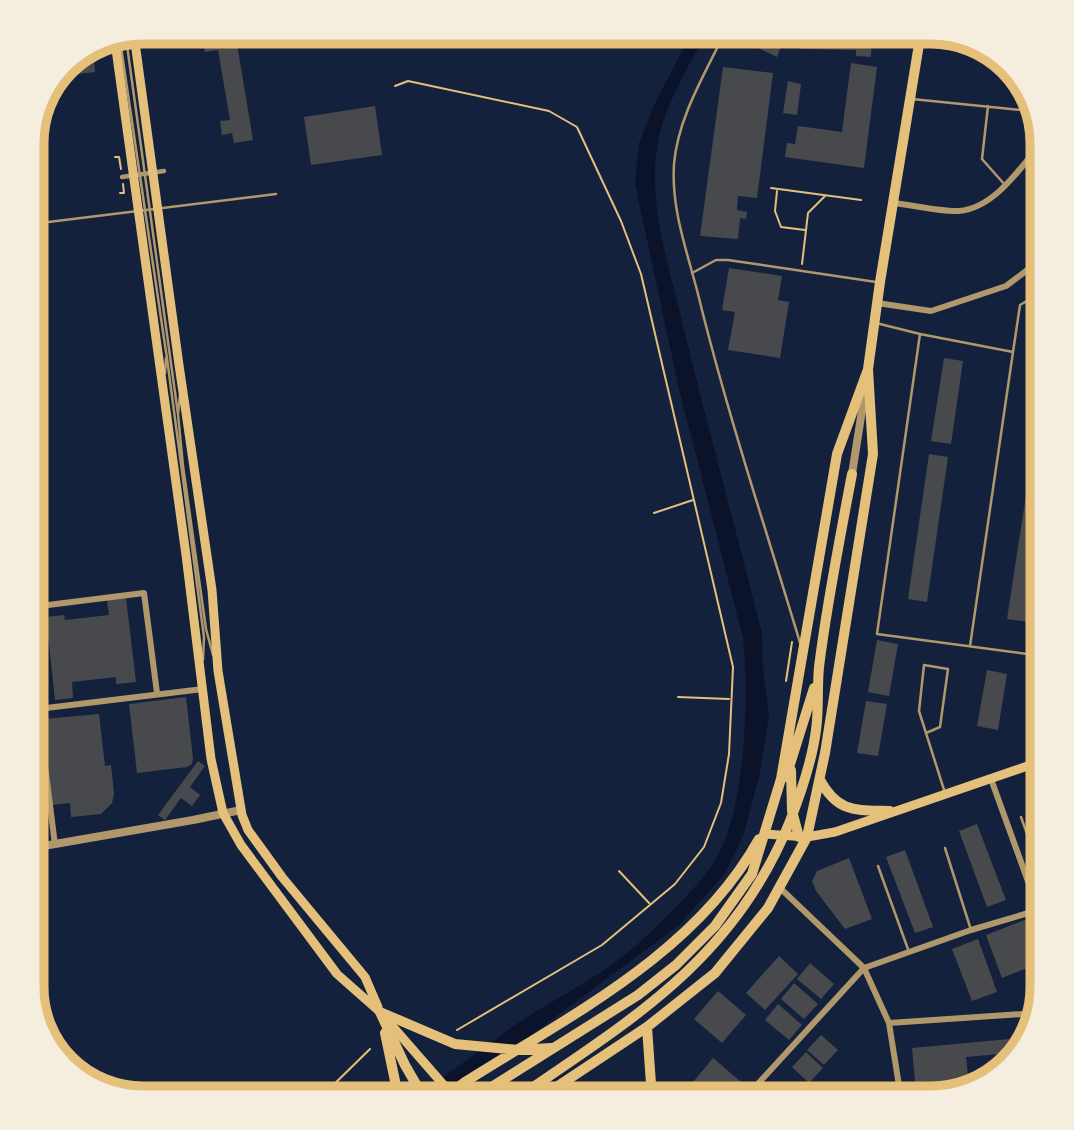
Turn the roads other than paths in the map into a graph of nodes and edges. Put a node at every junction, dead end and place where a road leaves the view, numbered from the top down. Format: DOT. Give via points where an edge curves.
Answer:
graph roads {
  1 [pos="719,44"];
  2 [pos="919,44"];
  3 [pos="135,45"];
  4 [pos="127,46"];
  5 [pos="121,47"];
  6 [pos="116,48"];
  7 [pos="912,99"];
  8 [pos="988,106"];
  9 [pos="1025,110"];
  10 [pos="1030,156"];
  11 [pos="164,171"];
  12 [pos="122,177"];
  13 [pos="1005,185"];
  14 [pos="275,194"];
  15 [pos="893,203"];
  16 [pos="148,210"];
  17 [pos="44,223"];
  18 [pos="150,244"];
  19 [pos="1030,268"];
  20 [pos="692,273"];
  21 [pos="880,282"];
  22 [pos="1030,299"];
  23 [pos="877,303"];
  24 [pos="874,322"];
  25 [pos="920,334"];
  26 [pos="166,351"];
  27 [pos="1013,352"];
  28 [pos="868,369"];
  29 [pos="181,381"];
  30 [pos="163,397"];
  31 [pos="178,414"];
  32 [pos="852,474"];
  33 [pos="44,606"];
  34 [pos="970,646"];
  35 [pos="803,653"];
  36 [pos="1030,654"];
  37 [pos="819,670"];
  38 [pos="218,671"];
  39 [pos="203,685"];
  40 [pos="157,693"];
  41 [pos="44,708"];
  42 [pos="791,727"];
  43 [pos="926,733"];
  44 [pos="791,752"];
  45 [pos="825,753"];
  46 [pos="44,757"];
  47 [pos="1030,765"];
  48 [pos="991,779"];
  49 [pos="820,780"];
  50 [pos="945,793"];
  51 [pos="240,810"];
  52 [pos="890,811"];
  53 [pos="223,813"];
  54 [pos="1021,817"];
  55 [pos="765,834"];
  56 [pos="803,837"];
  57 [pos="1030,842"];
  58 [pos="55,845"];
  59 [pos="44,846"];
  60 [pos="945,848"];
  61 [pos="878,866"];
  62 [pos="1030,880"];
  63 [pos="780,888"];
  64 [pos="1030,912"];
  65 [pos="971,930"];
  66 [pos="909,952"];
  67 [pos="864,968"];
  68 [pos="380,1012"];
  69 [pos="1026,1014"];
  70 [pos="888,1023"];
  71 [pos="647,1027"];
  72 [pos="552,1048"];
  73 [pos="394,1086"];
  74 [pos="417,1086"];
  75 [pos="442,1086"];
  76 [pos="461,1086"];
  77 [pos="492,1086"];
  78 [pos="535,1086"];
  79 [pos="558,1086"];
  80 [pos="651,1086"];
  81 [pos="756,1086"];
  82 [pos="899,1086"];
  1 -- 20 [label="lane" via="681,125 674,163 674,194"];
  2 -- 7 [label="main road"];
  3 -- 16 [label="main road"];
  4 -- 16 [label="lane"];
  5 -- 16 [label="lane"];
  6 -- 16 [label="main road"];
  7 -- 8 [label="lane"];
  7 -- 15 [label="main road"];
  8 -- 9 [label="lane"];
  8 -- 13 [label="lane" via="982,159"];
  10 -- 13 [label="street"];
  11 -- 12 [label="street"];
  13 -- 15 [label="street" via="984,202 960,211"];
  14 -- 16 [label="lane"];
  15 -- 21 [label="main road"];
  16 -- 17 [label="lane"];
  16 -- 18 [label="lane"];
  16 -- 18 [label="lane"];
  16 -- 29 [label="main road"];
  16 -- 30 [label="main road"];
  16 -- 31 [label="lane"];
  18 -- 26 [label="lane"];
  19 -- 23 [label="street" via="1006,286 931,311"];
  20 -- 21 [label="lane" via="716,260"];
  20 -- 35 [label="lane"];
  21 -- 23 [label="main road"];
  22 -- 27 [label="lane" via="1020,305"];
  23 -- 24 [label="main road"];
  24 -- 25 [label="lane"];
  24 -- 28 [label="main road"];
  25 -- 27 [label="lane"];
  25 -- 34 [label="lane" via="877,634"];
  26 -- 30 [label="lane"];
  26 -- 39 [label="lane" via="204,637"];
  27 -- 34 [label="lane"];
  28 -- 32 [label="street"];
  28 -- 35 [label="main road" via="837,454"];
  28 -- 45 [label="main road" via="873,454"];
  29 -- 31 [label="lane"];
  29 -- 38 [label="main road" via="212,590"];
  30 -- 39 [label="main road"];
  31 -- 38 [label="lane" via="206,629"];
  32 -- 37 [label="main road"];
  33 -- 40 [label="street" via="144,593"];
  34 -- 36 [label="lane"];
  35 -- 42 [label="main road"];
  37 -- 76 [label="main road" via="779,796 745,864 703,915 639,971"];
  37 -- 78 [label="main road" via="816,730 796,805 778,849 737,918 685,975 637,1016"];
  38 -- 51 [label="main road"];
  39 -- 40 [label="street"];
  39 -- 53 [label="main road" via="211,759"];
  40 -- 41 [label="street"];
  42 -- 44 [label="main road"];
  42 -- 55 [label="main road"];
  43 -- 43 [label="lane" via="919,711 924,665 947,669 940,727"];
  43 -- 50 [label="lane"];
  44 -- 45 [label="main road" via="799,770 805,772 813,772"];
  44 -- 56 [label="main road" via="792,811"];
  45 -- 49 [label="main road"];
  46 -- 58 [label="street"];
  47 -- 48 [label="main road"];
  48 -- 50 [label="main road"];
  48 -- 62 [label="street"];
  49 -- 52 [label="main road" via="839,804"];
  49 -- 56 [label="main road"];
  50 -- 52 [label="main road"];
  51 -- 53 [label="street"];
  51 -- 68 [label="main road" via="248,830 282,877 365,977"];
  52 -- 56 [label="main road" via="835,832"];
  53 -- 58 [label="street"];
  53 -- 68 [label="main road" via="241,845 337,974"];
  54 -- 57 [label="lane"];
  55 -- 56 [label="main road"];
  55 -- 72 [label="main road" via="752,874 715,926 638,995"];
  56 -- 63 [label="main road"];
  58 -- 59 [label="street"];
  60 -- 65 [label="lane"];
  61 -- 66 [label="lane"];
  63 -- 67 [label="street"];
  63 -- 71 [label="main road" via="715,972"];
  64 -- 65 [label="street"];
  65 -- 66 [label="street"];
  66 -- 67 [label="street"];
  67 -- 70 [label="street"];
  67 -- 81 [label="street"];
  68 -- 72 [label="main road" via="455,1044"];
  68 -- 73 [label="main road"];
  68 -- 74 [label="main road"];
  68 -- 75 [label="main road"];
  69 -- 70 [label="street"];
  70 -- 82 [label="street"];
  71 -- 79 [label="main road"];
  71 -- 80 [label="main road"];
  72 -- 77 [label="main road"];
}
